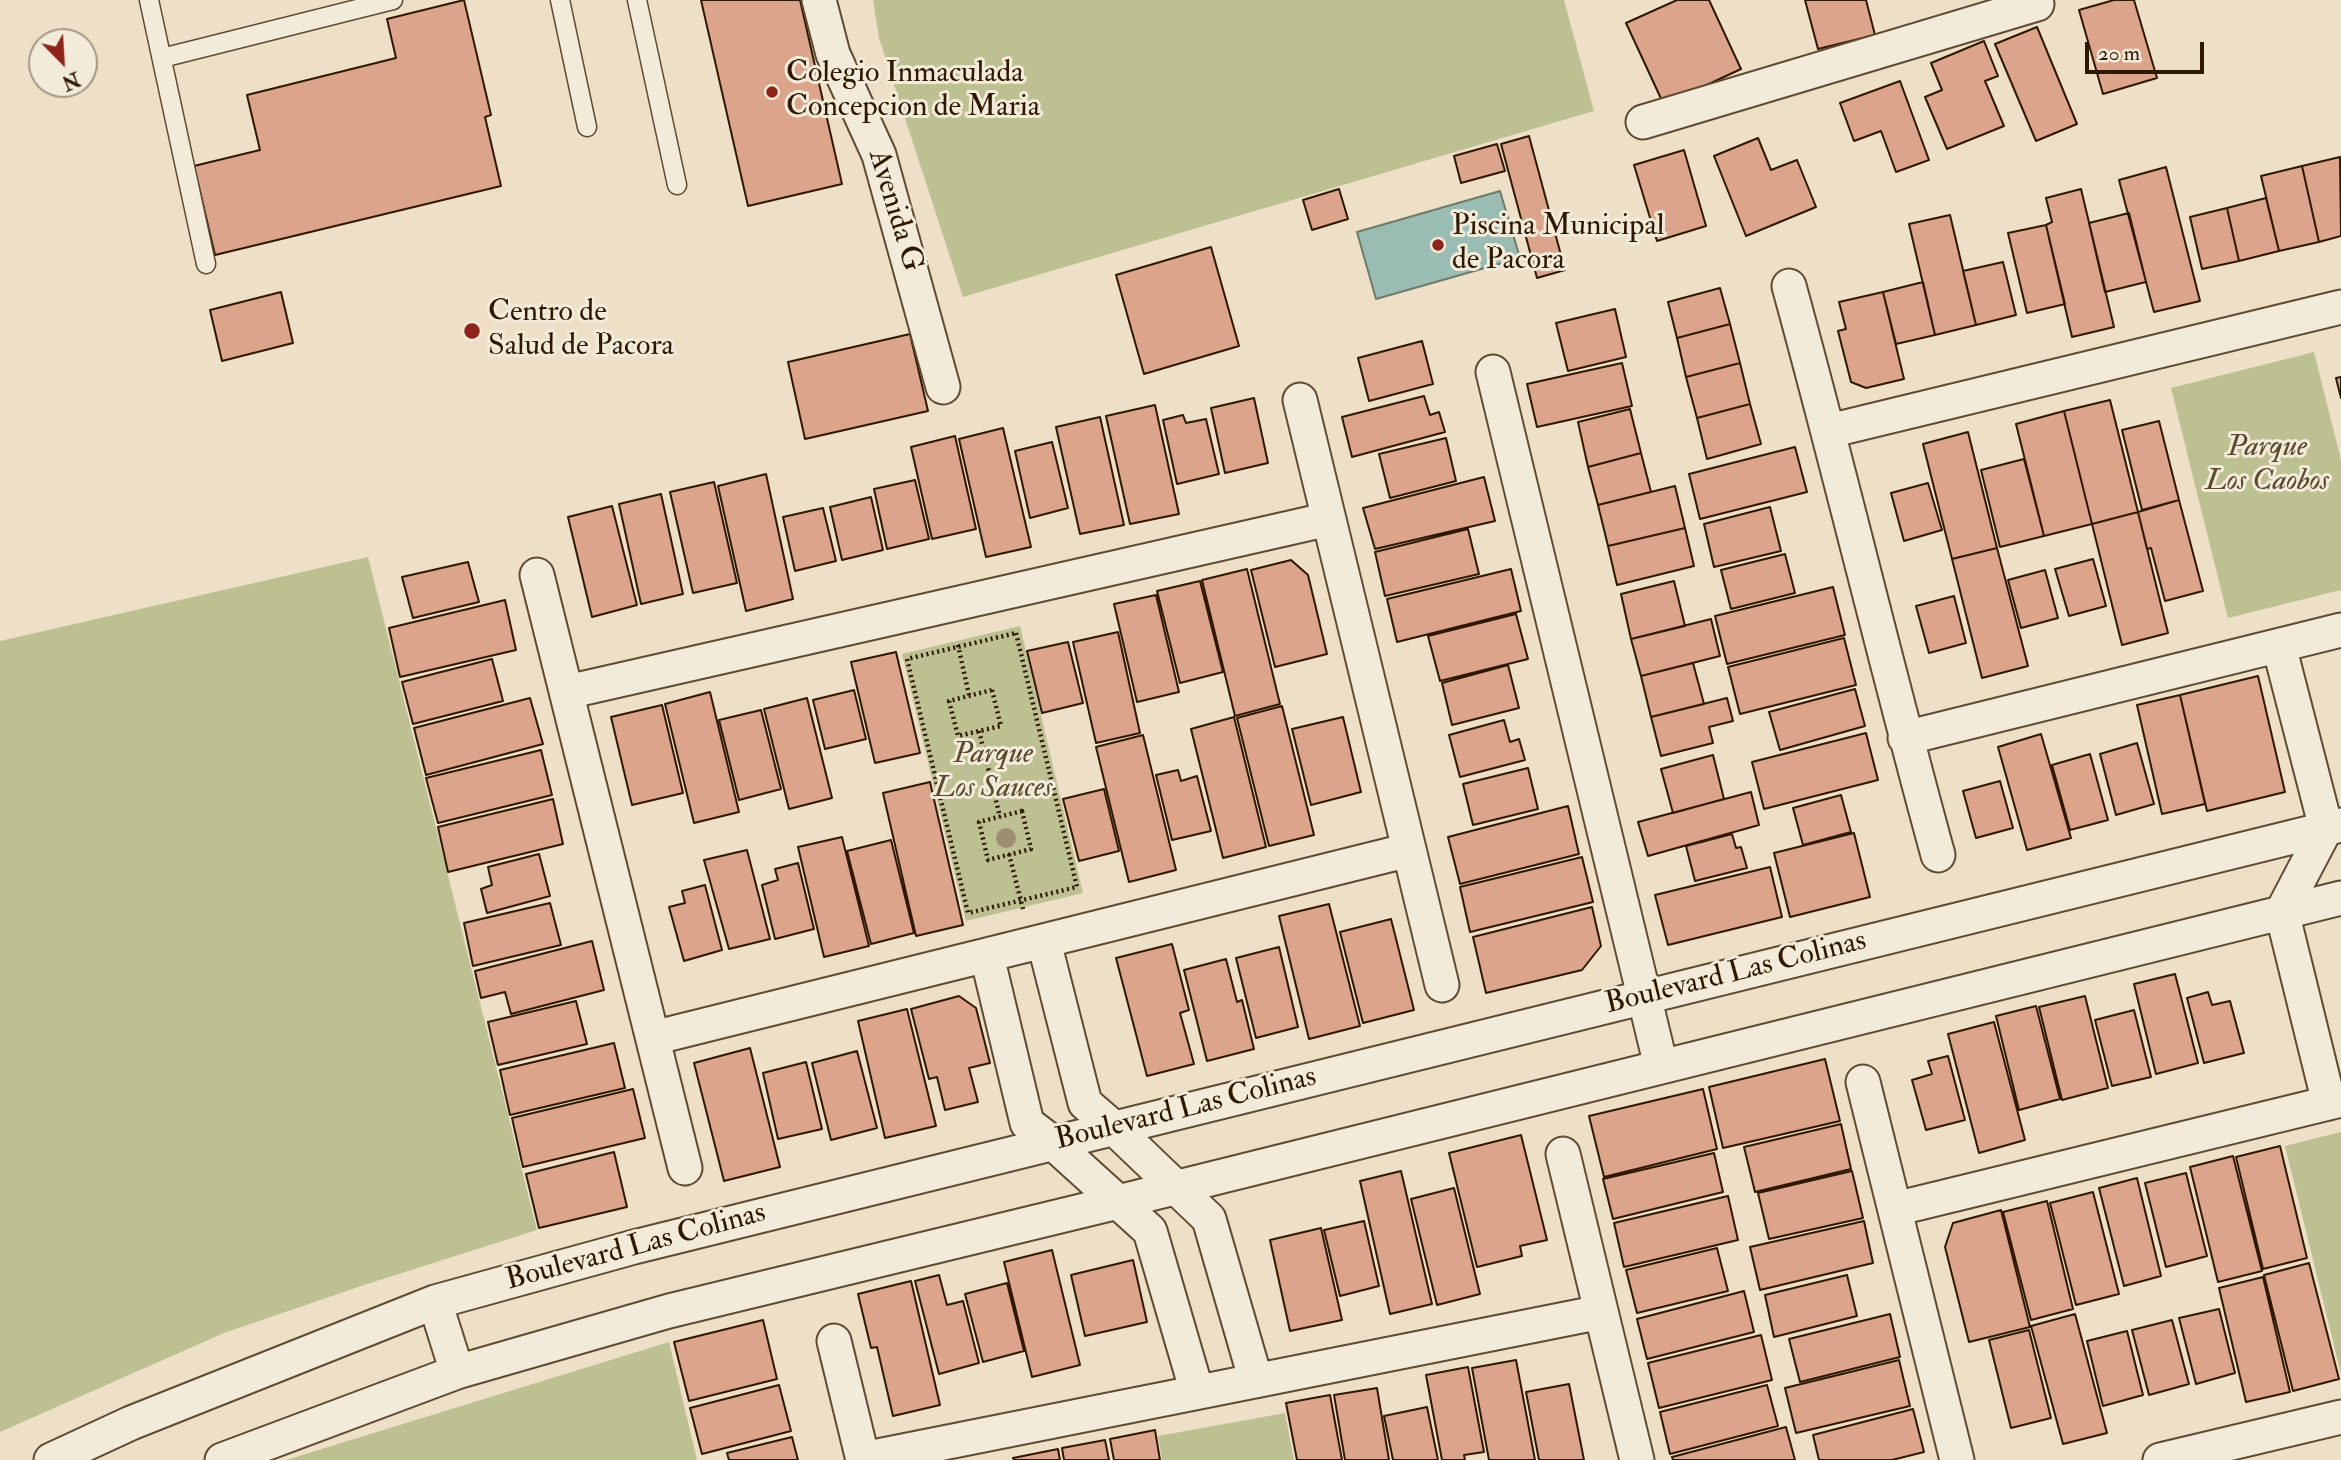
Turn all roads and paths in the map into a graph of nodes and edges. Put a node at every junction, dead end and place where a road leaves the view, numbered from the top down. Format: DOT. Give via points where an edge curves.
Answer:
graph roads {
  1 [pos="149,0"];
  2 [pos="393,0"];
  3 [pos="560,0"];
  4 [pos="636,0"];
  5 [pos="819,0"];
  6 [pos="2036,2"];
  7 [pos="162,58"];
  8 [pos="1643,122"];
  9 [pos="587,127"];
  10 [pos="677,184"];
  11 [pos="206,264"];
  12 [pos="1788,286"];
  13 [pos="2341,307"];
  14 [pos="1493,372"];
  15 [pos="943,387"];
  16 [pos="1300,400"];
  17 [pos="1829,430"];
  18 [pos="1329,519"];
  19 [pos="537,575"];
  20 [pos="947,605"];
  21 [pos="2339,637"];
  22 [pos="2279,646"];
  23 [pos="958,647"];
  24 [pos="567,692"];
  25 [pos="969,695"];
  26 [pos="979,731"];
  27 [pos="1905,738"];
  28 [pos="1000,817"];
  29 [pos="2334,827"];
  30 [pos="1409,850"];
  31 [pos="1009,854"];
  32 [pos="1938,855"];
  33 [pos="2341,898"];
  34 [pos="1021,900"];
  35 [pos="2283,912"];
  36 [pos="1038,943"];
  37 [pos="987,956"];
  38 [pos="1442,985"];
  39 [pos="1644,997"];
  40 [pos="653,1038"];
  41 [pos="1661,1066"];
  42 [pos="1863,1082"];
  43 [pos="2335,1101"];
  44 [pos="1114,1128"];
  45 [pos="1053,1143"];
  46 [pos="1563,1154"];
  47 [pos="685,1168"];
  48 [pos="1175,1187"];
  49 [pos="1118,1202"];
  50 [pos="1895,1209"];
  51 [pos="435,1302"];
  52 [pos="1601,1312"];
  53 [pos="834,1341"];
  54 [pos="457,1372"];
  55 [pos="1256,1381"];
  56 [pos="1197,1392"];
  57 [pos="2341,1417"];
  58 [pos="2274,1447"];
  59 [pos="51,1460"];
  60 [pos="222,1460"];
  61 [pos="863,1460"];
  62 [pos="1637,1460"];
  63 [pos="1957,1460"];
  64 [pos="2160,1460"];
  1 -- 7 [label="lane"];
  2 -- 7 [label="lane"];
  3 -- 9 [label="lane"];
  4 -- 10 [label="lane"];
  5 -- 15 [label="street, Avenida G" via="833,54 879,155"];
  6 -- 8 [label="street"];
  7 -- 11 [label="lane"];
  12 -- 17 [label="street"];
  13 -- 17 [label="street"];
  14 -- 39 [label="street"];
  16 -- 18 [label="street"];
  17 -- 27 [label="street"];
  18 -- 20 [label="street"];
  18 -- 30 [label="street"];
  19 -- 24 [label="street"];
  20 -- 23 [label="path"];
  20 -- 24 [label="street"];
  21 -- 22 [label="street"];
  22 -- 27 [label="street"];
  22 -- 29 [label="street"];
  23 -- 25 [label="path"];
  23 -- 34 [label="path" via="907,659 968,913"];
  23 -- 34 [label="path" via="1016,633 1077,887"];
  24 -- 40 [label="street"];
  25 -- 26 [label="path" via="949,701 958,736"];
  25 -- 26 [label="path" via="992,690 1001,726"];
  26 -- 28 [label="path"];
  27 -- 32 [label="street"];
  28 -- 31 [label="path" via="979,822 988,860"];
  28 -- 31 [label="path" via="1021,811 1025,824 1031,849"];
  29 -- 35 [label="street"];
  29 -- 39 [label="street, Boulevard Las Colinas"];
  30 -- 36 [label="street"];
  30 -- 38 [label="street"];
  31 -- 34 [label="path"];
  33 -- 35 [label="street"];
  34 -- 36 [label="path"];
  35 -- 41 [label="street"];
  35 -- 43 [label="street"];
  36 -- 37 [label="street"];
  36 -- 44 [label="street" via="1085,1103"];
  37 -- 40 [label="street"];
  37 -- 45 [label="street" via="1027,1123"];
  39 -- 41 [label="street"];
  39 -- 44 [label="street, Boulevard Las Colinas"];
  40 -- 47 [label="street"];
  41 -- 48 [label="street"];
  42 -- 50 [label="street"];
  43 -- 50 [label="street"];
  44 -- 45 [label="street, Boulevard Las Colinas"];
  44 -- 48 [label="street"];
  45 -- 49 [label="street"];
  45 -- 51 [label="street, Boulevard Las Colinas" via="634,1247"];
  46 -- 52 [label="street"];
  48 -- 49 [label="street"];
  48 -- 55 [label="street" via="1209,1219"];
  49 -- 54 [label="street" via="669,1311"];
  49 -- 56 [label="street" via="1150,1231"];
  50 -- 63 [label="street"];
  51 -- 54 [label="street"];
  51 -- 59 [label="street, Boulevard Las Colinas" via="131,1423"];
  52 -- 55 [label="street"];
  52 -- 62 [label="street"];
  53 -- 61 [label="street"];
  54 -- 60 [label="street"];
  55 -- 56 [label="street"];
  56 -- 61 [label="street"];
  57 -- 58 [label="street"];
  58 -- 64 [label="street"];
}
